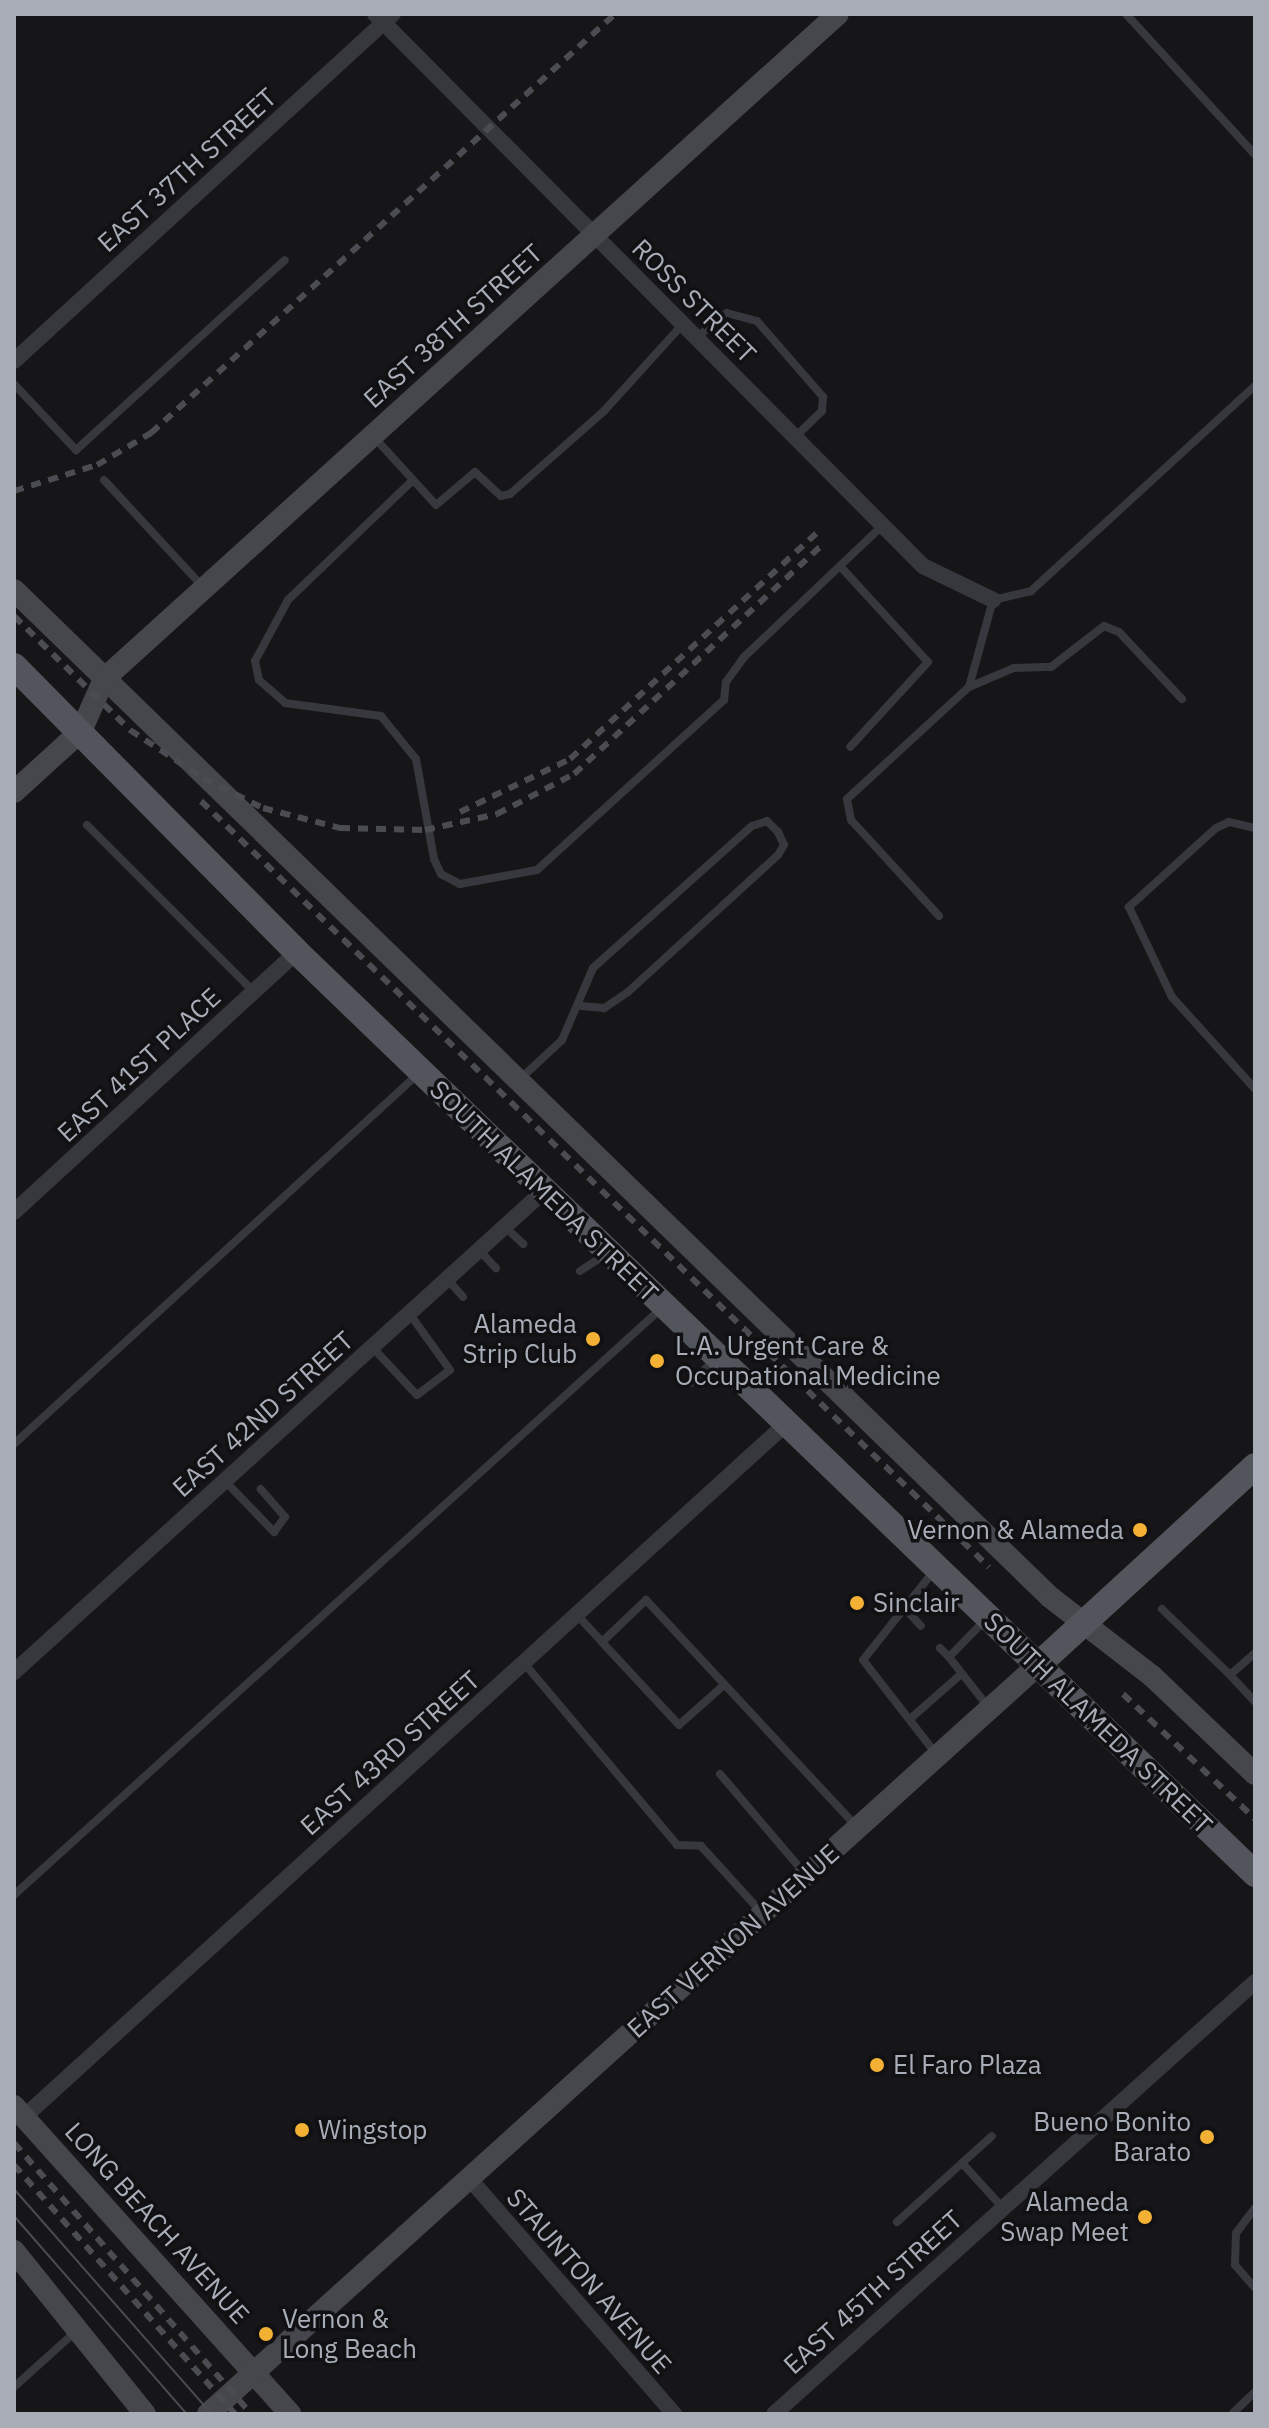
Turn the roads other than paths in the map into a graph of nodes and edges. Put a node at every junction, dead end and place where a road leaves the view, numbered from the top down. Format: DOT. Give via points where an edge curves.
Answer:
graph roads {
  1 [pos="838,14"];
  2 [pos="1126,14"];
  3 [pos="384,17"];
  4 [pos="1255,155"];
  5 [pos="595,235"];
  6 [pos="285,260"];
  7 [pos="684,324"];
  8 [pos="697,337"];
  9 [pos="14,361"];
  10 [pos="14,384"];
  11 [pos="1255,386"];
  12 [pos="373,436"];
  13 [pos="795,437"];
  14 [pos="104,480"];
  15 [pos="413,480"];
  16 [pos="882,526"];
  17 [pos="840,566"];
  18 [pos="204,588"];
  19 [pos="14,590"];
  20 [pos="993,600"];
  21 [pos="14,666"];
  22 [pos="104,679"];
  23 [pos="969,687"];
  24 [pos="1182,699"];
  25 [pos="81,731"];
  26 [pos="850,747"];
  27 [pos="14,792"];
  28 [pos="87,825"];
  29 [pos="1255,828"];
  30 [pos="939,916"];
  31 [pos="297,952"];
  32 [pos="254,992"];
  33 [pos="579,1006"];
  34 [pos="421,1072"];
  35 [pos="516,1083"];
  36 [pos="1255,1089"];
  37 [pos="544,1191"];
  38 [pos="14,1212"];
  39 [pos="505,1226"];
  40 [pos="523,1244"];
  41 [pos="479,1250"];
  42 [pos="609,1252"];
  43 [pos="496,1268"];
  44 [pos="580,1271"];
  45 [pos="447,1279"];
  46 [pos="463,1297"];
  47 [pos="664,1306"];
  48 [pos="409,1313"];
  49 [pos="372,1347"];
  50 [pos="718,1357"];
  51 [pos="691,1383"];
  52 [pos="787,1423"];
  53 [pos="14,1444"];
  54 [pos="1255,1466"];
  55 [pos="225,1481"];
  56 [pos="261,1489"];
  57 [pos="937,1568"];
  58 [pos="902,1605"];
  59 [pos="1162,1609"];
  60 [pos="577,1615"];
  61 [pos="988,1617"];
  62 [pos="1083,1622"];
  63 [pos="921,1626"];
  64 [pos="602,1642"];
  65 [pos="940,1648"];
  66 [pos="1255,1653"];
  67 [pos="949,1657"];
  68 [pos="524,1663"];
  69 [pos="1038,1665"];
  70 [pos="14,1672"];
  71 [pos="960,1675"];
  72 [pos="1230,1675"];
  73 [pos="724,1685"];
  74 [pos="1255,1702"];
  75 [pos="989,1709"];
  76 [pos="910,1719"];
  77 [pos="937,1756"];
  78 [pos="720,1774"];
  79 [pos="1255,1774"];
  80 [pos="858,1828"];
  81 [pos="1255,1874"];
  82 [pos="806,1875"];
  83 [pos="14,1895"];
  84 [pos="762,1914"];
  85 [pos="1255,1982"];
  86 [pos="19,2111"];
  87 [pos="992,2136"];
  88 [pos="962,2163"];
  89 [pos="469,2178"];
  90 [pos="1003,2208"];
  91 [pos="1255,2208"];
  92 [pos="897,2222"];
  93 [pos="14,2251"];
  94 [pos="1255,2288"];
  95 [pos="75,2332"];
  96 [pos="254,2373"];
  97 [pos="14,2387"];
  98 [pos="1255,2392"];
  99 [pos="145,2414"];
  100 [pos="208,2414"];
  101 [pos="290,2414"];
  102 [pos="674,2414"];
  103 [pos="774,2414"];
  104 [pos="1232,2414"];
  1 -- 5 [label="street, EAST 38TH STREET"];
  2 -- 4 [label="lane"];
  3 -- 5 [label="street, ROSS STREET"];
  3 -- 9 [label="street, EAST 37TH STREET"];
  5 -- 7 [label="street, ROSS STREET"];
  5 -- 12 [label="street, EAST 38TH STREET"];
  6 -- 10 [label="lane" via="76,450"];
  7 -- 8 [label="street, ROSS STREET"];
  7 -- 15 [label="lane" via="604,411 510,494 501,496 475,472 436,505"];
  8 -- 13 [label="street, ROSS STREET"];
  8 -- 13 [label="lane" via="727,313 745,314 818,383 822,411"];
  11 -- 20 [label="lane" via="1031,591"];
  12 -- 15 [label="lane"];
  12 -- 18 [label="street, EAST 38TH STREET"];
  13 -- 16 [label="street, ROSS STREET"];
  14 -- 18 [label="lane"];
  15 -- 17 [label="lane" via="288,600 255,661 259,680 285,703 381,716 416,759 434,859 441,874 460,884 537,870 724,700 726,682 744,657"];
  16 -- 17 [label="lane"];
  16 -- 20 [label="street, ROSS STREET" via="930,572"];
  17 -- 26 [label="lane" via="928,662"];
  18 -- 22 [label="street, EAST 38TH STREET"];
  19 -- 22 [label="street"];
  20 -- 23 [label="lane"];
  21 -- 25 [label="main road, SOUTH ALAMEDA STREET"];
  22 -- 25 [label="street"];
  22 -- 35 [label="street"];
  23 -- 24 [label="lane" via="1014,668 1051,667 1104,626 1119,632"];
  23 -- 30 [label="lane" via="847,799 851,820"];
  25 -- 27 [label="street"];
  25 -- 31 [label="main road, SOUTH ALAMEDA STREET"];
  28 -- 32 [label="lane"];
  29 -- 36 [label="lane" via="1229,822 1216,828 1129,907 1172,997"];
  31 -- 32 [label="street, EAST 41ST PLACE"];
  31 -- 34 [label="main road, SOUTH ALAMEDA STREET"];
  32 -- 38 [label="street, EAST 41ST PLACE"];
  33 -- 33 [label="lane" via="593,968 752,826 767,821 778,832 784,845 778,855 628,992 604,1008"];
  33 -- 35 [label="lane" via="562,1040"];
  34 -- 37 [label="main road, SOUTH ALAMEDA STREET"];
  34 -- 53 [label="lane"];
  35 -- 62 [label="street"];
  37 -- 39 [label="street, EAST 42ND STREET"];
  37 -- 42 [label="main road, SOUTH ALAMEDA STREET"];
  39 -- 40 [label="lane"];
  39 -- 41 [label="street, EAST 42ND STREET"];
  41 -- 43 [label="lane"];
  41 -- 45 [label="street, EAST 42ND STREET"];
  42 -- 44 [label="lane"];
  42 -- 47 [label="main road, SOUTH ALAMEDA STREET"];
  45 -- 46 [label="lane"];
  45 -- 48 [label="street, EAST 42ND STREET"];
  47 -- 50 [label="main road, SOUTH ALAMEDA STREET"];
  47 -- 83 [label="lane"];
  48 -- 49 [label="street, EAST 42ND STREET"];
  48 -- 49 [label="lane" via="451,1363 433,1387 417,1395"];
  49 -- 55 [label="street, EAST 42ND STREET"];
  50 -- 51 [label="lane"];
  50 -- 52 [label="main road, SOUTH ALAMEDA STREET"];
  52 -- 57 [label="main road, SOUTH ALAMEDA STREET"];
  52 -- 60 [label="street, EAST 43RD STREET"];
  54 -- 62 [label="main road, EAST VERNON AVENUE"];
  55 -- 56 [label="lane" via="274,1532 285,1517"];
  55 -- 70 [label="street, EAST 42ND STREET"];
  57 -- 58 [label="lane"];
  57 -- 61 [label="main road, SOUTH ALAMEDA STREET"];
  58 -- 63 [label="lane"];
  58 -- 76 [label="lane" via="863,1660"];
  59 -- 72 [label="lane"];
  60 -- 64 [label="lane"];
  60 -- 68 [label="street, EAST 43RD STREET"];
  61 -- 67 [label="lane"];
  61 -- 69 [label="main road, SOUTH ALAMEDA STREET"];
  62 -- 69 [label="main road, EAST VERNON AVENUE"];
  62 -- 79 [label="street"];
  64 -- 73 [label="lane" via="679,1725"];
  64 -- 73 [label="lane" via="646,1600"];
  65 -- 67 [label="lane"];
  66 -- 72 [label="lane"];
  67 -- 71 [label="lane"];
  68 -- 84 [label="lane" via="677,1845 701,1846"];
  68 -- 86 [label="street, EAST 43RD STREET"];
  69 -- 75 [label="street, EAST VERNON AVENUE"];
  69 -- 81 [label="main road, SOUTH ALAMEDA STREET"];
  71 -- 75 [label="lane"];
  71 -- 76 [label="lane"];
  72 -- 74 [label="lane"];
  73 -- 80 [label="lane"];
  75 -- 77 [label="street, EAST VERNON AVENUE"];
  76 -- 77 [label="lane"];
  77 -- 80 [label="street, EAST VERNON AVENUE"];
  78 -- 82 [label="lane"];
  80 -- 82 [label="street, EAST VERNON AVENUE"];
  82 -- 84 [label="street, EAST VERNON AVENUE"];
  84 -- 89 [label="street, EAST VERNON AVENUE"];
  85 -- 90 [label="street, EAST 45TH STREET"];
  86 -- 96 [label="street, LONG BEACH AVENUE"];
  87 -- 88 [label="lane"];
  88 -- 90 [label="lane"];
  88 -- 92 [label="lane"];
  89 -- 96 [label="street, EAST VERNON AVENUE"];
  89 -- 102 [label="street, STAUNTON AVENUE"];
  90 -- 103 [label="street, EAST 45TH STREET"];
  91 -- 94 [label="lane" via="1236,2233 1235,2265"];
  93 -- 95 [label="street"];
  95 -- 97 [label="lane"];
  95 -- 99 [label="street"];
  96 -- 100 [label="street, EAST VERNON AVENUE"];
  96 -- 101 [label="street, LONG BEACH AVENUE"];
  98 -- 104 [label="lane"];
}
